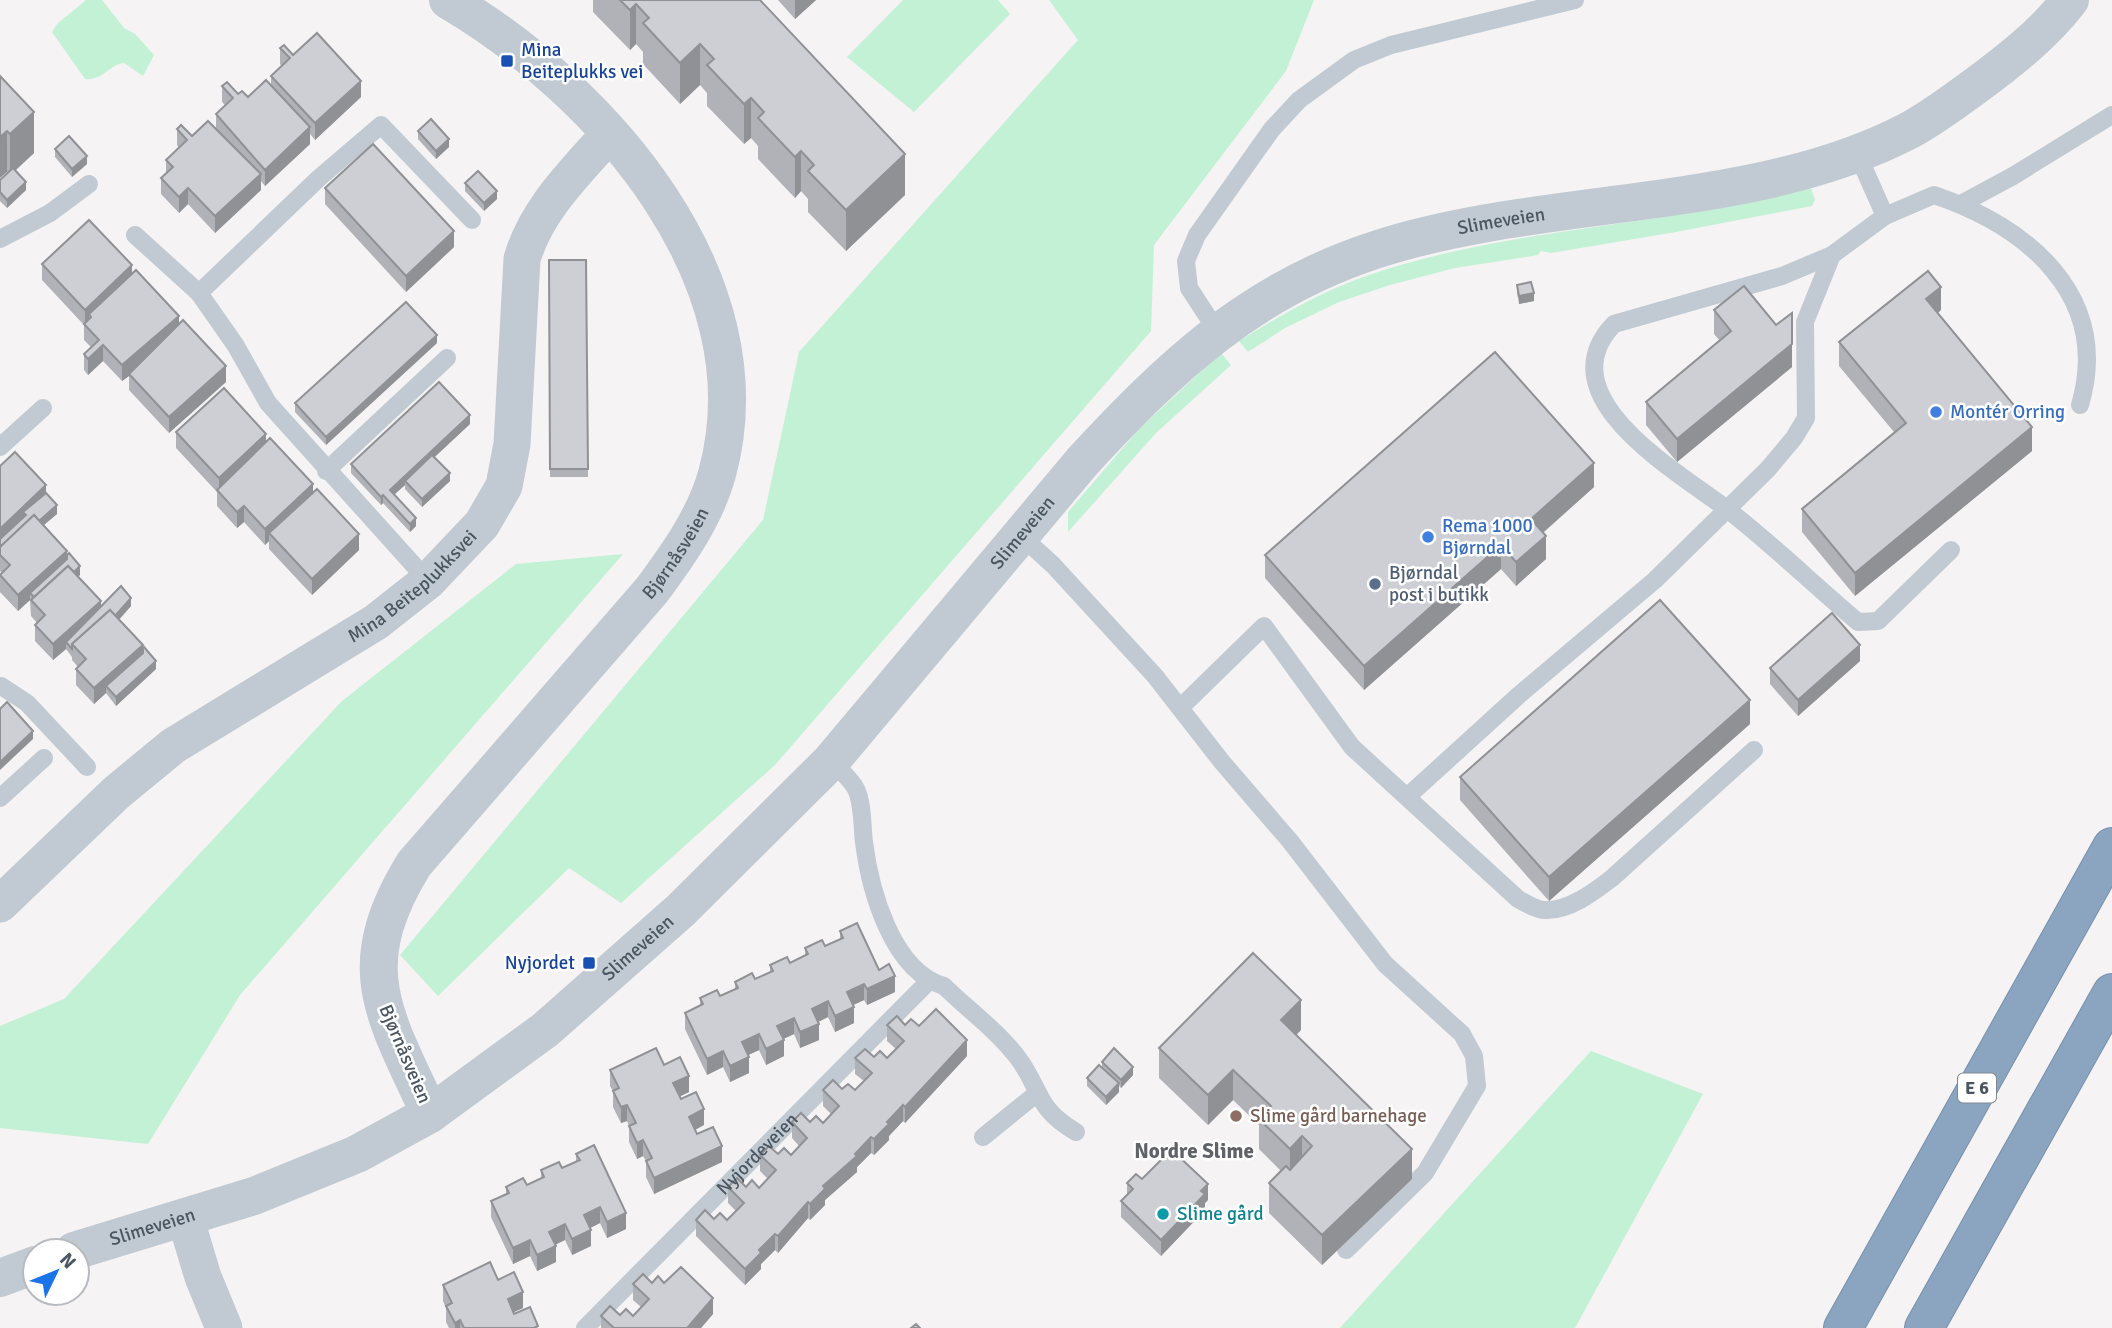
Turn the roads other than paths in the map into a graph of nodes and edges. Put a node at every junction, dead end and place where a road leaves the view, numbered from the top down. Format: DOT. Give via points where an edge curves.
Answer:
graph roads {
  1 [pos="1575,0"];
  2 [pos="2070,0"];
  3 [pos="469,8"];
  4 [pos="2112,115"];
  5 [pos="610,133"];
  6 [pos="1857,153"];
  7 [pos="89,184"];
  8 [pos="1961,204"];
  9 [pos="1885,216"];
  10 [pos="472,220"];
  11 [pos="135,234"];
  12 [pos="0,239"];
  13 [pos="1832,255"];
  14 [pos="199,293"];
  15 [pos="1217,331"];
  16 [pos="447,358"];
  17 [pos="2080,405"];
  18 [pos="43,408"];
  19 [pos="0,447"];
  20 [pos="326,471"];
  21 [pos="1727,509"];
  22 [pos="1021,536"];
  23 [pos="1951,550"];
  24 [pos="428,581"];
  25 [pos="0,669"];
  26 [pos="0,687"];
  27 [pos="1181,707"];
  28 [pos="1754,750"];
  29 [pos="44,758"];
  30 [pos="831,761"];
  31 [pos="87,767"];
  32 [pos="1408,796"];
  33 [pos="0,798"];
  34 [pos="2112,848"];
  35 [pos="0,904"];
  36 [pos="929,981"];
  37 [pos="2112,993"];
  38 [pos="1036,1094"];
  39 [pos="430,1114"];
  40 [pos="1076,1132"];
  41 [pos="983,1137"];
  42 [pos="185,1217"];
  43 [pos="91,1246"];
  44 [pos="1346,1250"];
  45 [pos="21,1270"];
  46 [pos="0,1278"];
  47 [pos="220,1326"];
  48 [pos="585,1328"];
  49 [pos="1843,1328"];
  50 [pos="1924,1328"];
  1 -- 15 [label="lane" via="1391,45 1354,60 1299,100 1272,129 1196,235 1186,261 1189,288"];
  2 -- 6 [label="street, Slimeveien" via="2039,35 1961,96 1909,130"];
  3 -- 5 [label="street, Bjørnåsveien" via="561,83"];
  4 -- 8 [label="lane"];
  5 -- 24 [label="street, Mina Beiteplukksvei" via="531,230 522,258 512,444 504,486 482,524"];
  5 -- 39 [label="street, Bjørnåsveien" via="636,164 687,246 718,321 727,386 723,449 707,500 652,590 414,864 390,907 377,953 379,991"];
  6 -- 9 [label="lane"];
  6 -- 15 [label="street, Slimeveien" via="1752,181 1471,228 1376,249 1294,284"];
  7 -- 12 [label="lane" via="50,213"];
  8 -- 9 [label="lane" via="1934,195"];
  8 -- 17 [label="lane" via="1985,214 2053,261 2070,281 2086,310 2093,346 2091,380"];
  9 -- 13 [label="lane"];
  10 -- 14 [label="lane" via="380,124"];
  11 -- 14 [label="lane"];
  13 -- 21 [label="lane" via="1805,322 1807,418 1768,469"];
  13 -- 21 [label="lane" via="1782,276 1614,324 1592,358 1603,400 1631,435"];
  14 -- 20 [label="lane" via="268,403"];
  15 -- 22 [label="street, Slimeveien" via="1118,423"];
  16 -- 20 [label="lane"];
  18 -- 19 [label="lane"];
  20 -- 24 [label="lane"];
  21 -- 23 [label="lane" via="1858,622 1878,621"];
  21 -- 32 [label="lane" via="1655,580"];
  22 -- 27 [label="lane" via="1053,565"];
  22 -- 30 [label="street, Slimeveien"];
  24 -- 35 [label="street, Mina Beiteplukksvei" via="354,637 173,746 116,793"];
  25 -- 26 [label="lane"];
  26 -- 31 [label="lane" via="27,703"];
  27 -- 32 [label="lane" via="1264,626 1352,747"];
  27 -- 44 [label="lane" via="1385,964 1462,1034 1474,1056 1476,1086 1425,1173"];
  28 -- 32 [label="lane" via="1612,878 1589,895 1549,910 1518,899"];
  29 -- 33 [label="lane"];
  30 -- 36 [label="lane" via="857,790 869,872 885,923 900,949"];
  30 -- 39 [label="street, Slimeveien" via="639,949 545,1030"];
  34 -- 49 [label="highway, E 6"];
  36 -- 38 [label="lane" via="944,986 1018,1058"];
  36 -- 48 [label="lane, Nyjordeveien"];
  37 -- 50 [label="highway"];
  38 -- 40 [label="lane" via="1056,1120"];
  38 -- 41 [label="lane"];
  39 -- 42 [label="street, Slimeveien" via="320,1170"];
  42 -- 43 [label="street, Slimeveien"];
  42 -- 47 [label="street"];
  45 -- 46 [label="street"];
}
